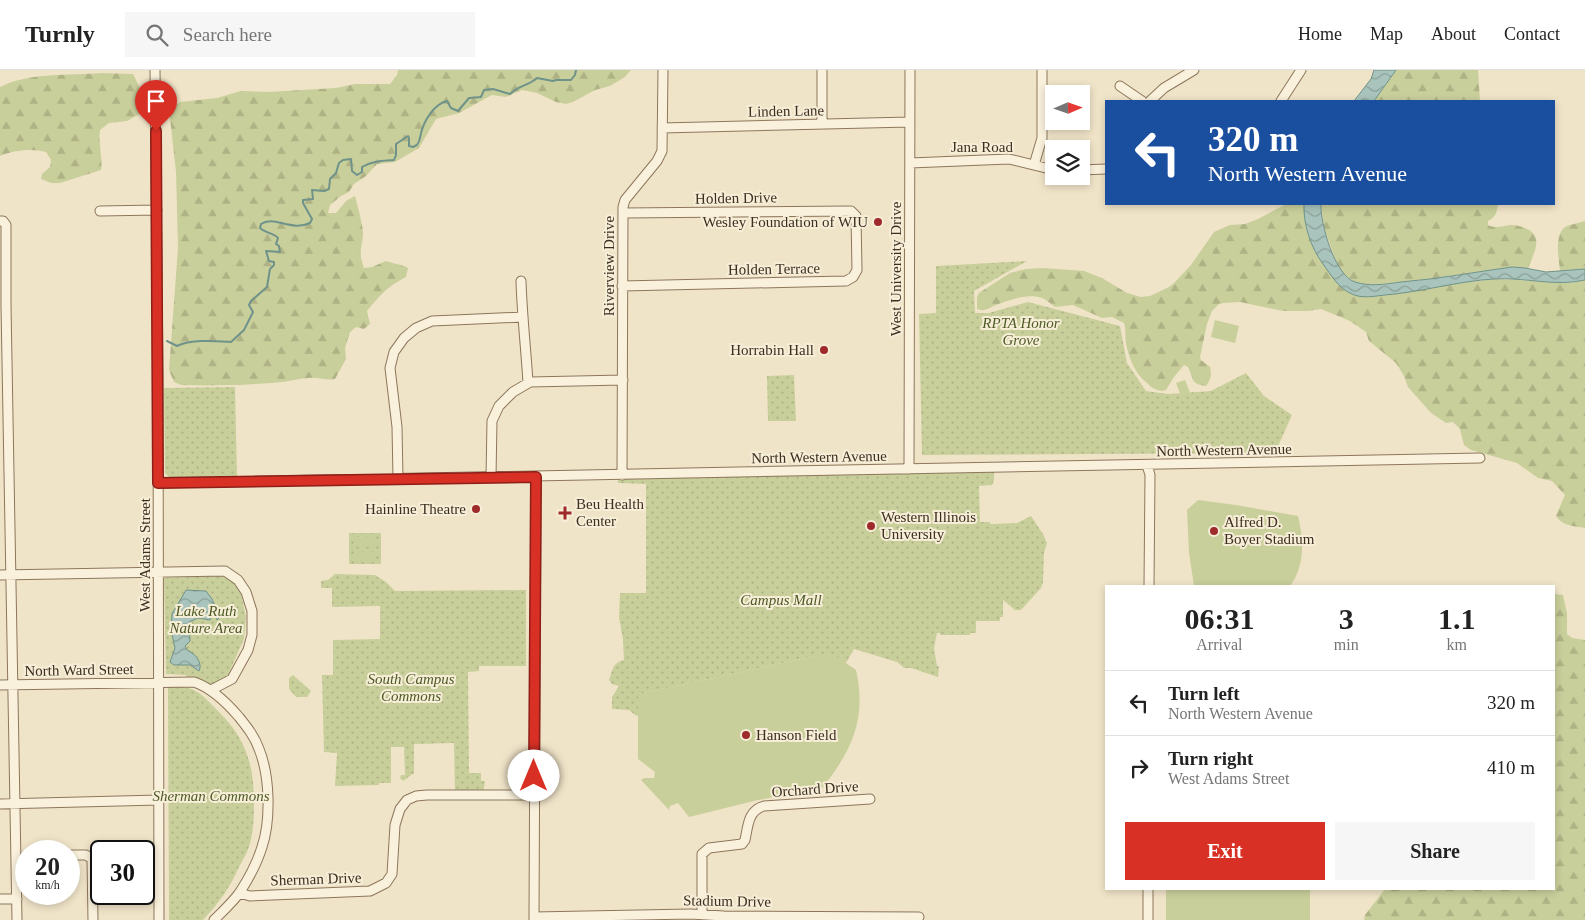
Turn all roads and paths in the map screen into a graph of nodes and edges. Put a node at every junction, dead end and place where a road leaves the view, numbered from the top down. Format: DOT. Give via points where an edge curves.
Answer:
graph roads {
  1 [pos="155,70"];
  2 [pos="663,70"];
  3 [pos="822,70"];
  4 [pos="910,70"];
  5 [pos="1042,70"];
  6 [pos="1194,70"];
  7 [pos="1301,70"];
  8 [pos="1120,86"];
  9 [pos="1141,100"];
  10 [pos="1151,100"];
  11 [pos="1282,100"];
  12 [pos="910,122"];
  13 [pos="822,124"];
  14 [pos="662,128"];
  15 [pos="910,163"];
  16 [pos="1034,165"];
  17 [pos="1045,168"];
  18 [pos="1105,169"];
  19 [pos="1090,170"];
  20 [pos="157,210"];
  21 [pos="850,210"];
  22 [pos="100,211"];
  23 [pos="623,213"];
  24 [pos="2,221"];
  25 [pos="522,281"];
  26 [pos="622,286"];
  27 [pos="3,305"];
  28 [pos="522,317"];
  29 [pos="623,380"];
  30 [pos="528,383"];
  31 [pos="1480,458"];
  32 [pos="1147,465"];
  33 [pos="909,469"];
  34 [pos="4,474"];
  35 [pos="622,475"];
  36 [pos="491,477"];
  37 [pos="536,477"];
  38 [pos="398,478"];
  39 [pos="158,483"];
  40 [pos="158,572"];
  41 [pos="0,575"];
  42 [pos="10,575"];
  43 [pos="1150,585"];
  44 [pos="159,682"];
  45 [pos="0,685"];
  46 [pos="12,685"];
  47 [pos="211,690"];
  48 [pos="535,794"];
  49 [pos="870,799"];
  50 [pos="159,800"];
  51 [pos="15,803"];
  52 [pos="0,804"];
  53 [pos="16,840"];
  54 [pos="80,854"];
  55 [pos="1148,890"];
  56 [pos="239,893"];
  57 [pos="15,898"];
  58 [pos="0,899"];
  59 [pos="17,905"];
  60 [pos="702,914"];
  61 [pos="644,917"];
  62 [pos="919,917"];
  63 [pos="534,918"];
  64 [pos="17,920"];
  65 [pos="93,920"];
  66 [pos="159,920"];
  67 [pos="214,920"];
  68 [pos="1148,920"];
  1 -- 20 [label="street, West Adams Street"];
  2 -- 14 [label="street, Riverview Drive"];
  3 -- 13 [label="street"];
  4 -- 12 [label="street, West University Drive"];
  5 -- 16 [label="street" via="1042,138"];
  6 -- 10 [label="street"];
  7 -- 11 [label="street"];
  8 -- 9 [label="street"];
  12 -- 13 [label="street, Linden Lane"];
  12 -- 15 [label="street, West University Drive"];
  13 -- 14 [label="street, Linden Lane"];
  14 -- 23 [label="street, Riverview Drive" via="660,156 625,200"];
  15 -- 16 [label="street, Jana Road" via="1000,159"];
  15 -- 33 [label="street, West University Drive"];
  16 -- 17 [label="street, Jana Road"];
  18 -- 19 [label="street"];
  20 -- 22 [label="street"];
  20 -- 39 [label="street, West Adams Street"];
  21 -- 23 [label="street, Holden Drive"];
  21 -- 26 [label="street, Holden Terrace" via="856,216 857,270 849,280"];
  23 -- 26 [label="street, Riverview Drive"];
  24 -- 27 [label="street" via="6,225"];
  25 -- 28 [label="street"];
  26 -- 29 [label="street, Riverview Drive"];
  27 -- 34 [label="street"];
  28 -- 30 [label="street"];
  28 -- 38 [label="street" via="432,321 416,328 398,345 390,368 397,427"];
  29 -- 30 [label="street"];
  29 -- 35 [label="street, Riverview Drive"];
  30 -- 36 [label="street" via="506,398 494,416"];
  31 -- 32 [label="street, North Western Avenue"];
  32 -- 33 [label="street, North Western Avenue"];
  32 -- 43 [label="street" via="1150,475"];
  33 -- 35 [label="street, North Western Avenue"];
  34 -- 42 [label="street"];
  35 -- 37 [label="street, North Western Avenue"];
  36 -- 37 [label="street, North Western Avenue"];
  36 -- 38 [label="street, North Western Avenue"];
  37 -- 48 [label="street"];
  38 -- 39 [label="street, North Western Avenue"];
  39 -- 40 [label="street, West Adams Street"];
  40 -- 42 [label="street"];
  40 -- 44 [label="street, West Adams Street"];
  40 -- 47 [label="street" via="225,571 235,577 246,592 252,611 250,642 232,679"];
  41 -- 42 [label="street"];
  42 -- 46 [label="street"];
  44 -- 46 [label="street, North Ward Street"];
  44 -- 47 [label="street, North Ward Street" via="194,682"];
  44 -- 50 [label="street, West Adams Street"];
  45 -- 46 [label="street, North Ward Street"];
  46 -- 51 [label="street"];
  47 -- 56 [label="street" via="226,702 254,738 267,780 263,846"];
  48 -- 56 [label="street, Sherman Drive" via="427,795 407,800 397,818 390,879 379,888 250,896"];
  48 -- 63 [label="street"];
  49 -- 60 [label="street, Orchard Drive" via="757,808 742,844 709,848 703,852"];
  50 -- 51 [label="street"];
  50 -- 66 [label="street, West Adams Street"];
  51 -- 52 [label="street"];
  51 -- 53 [label="street"];
  54 -- 65 [label="street" via="92,859"];
  55 -- 68 [label="street"];
  56 -- 67 [label="street"];
  57 -- 58 [label="street"];
  59 -- 64 [label="street"];
  60 -- 61 [label="street, Stadium Drive"];
  60 -- 62 [label="street, Stadium Drive"];
  61 -- 63 [label="street, Stadium Drive"];
}
